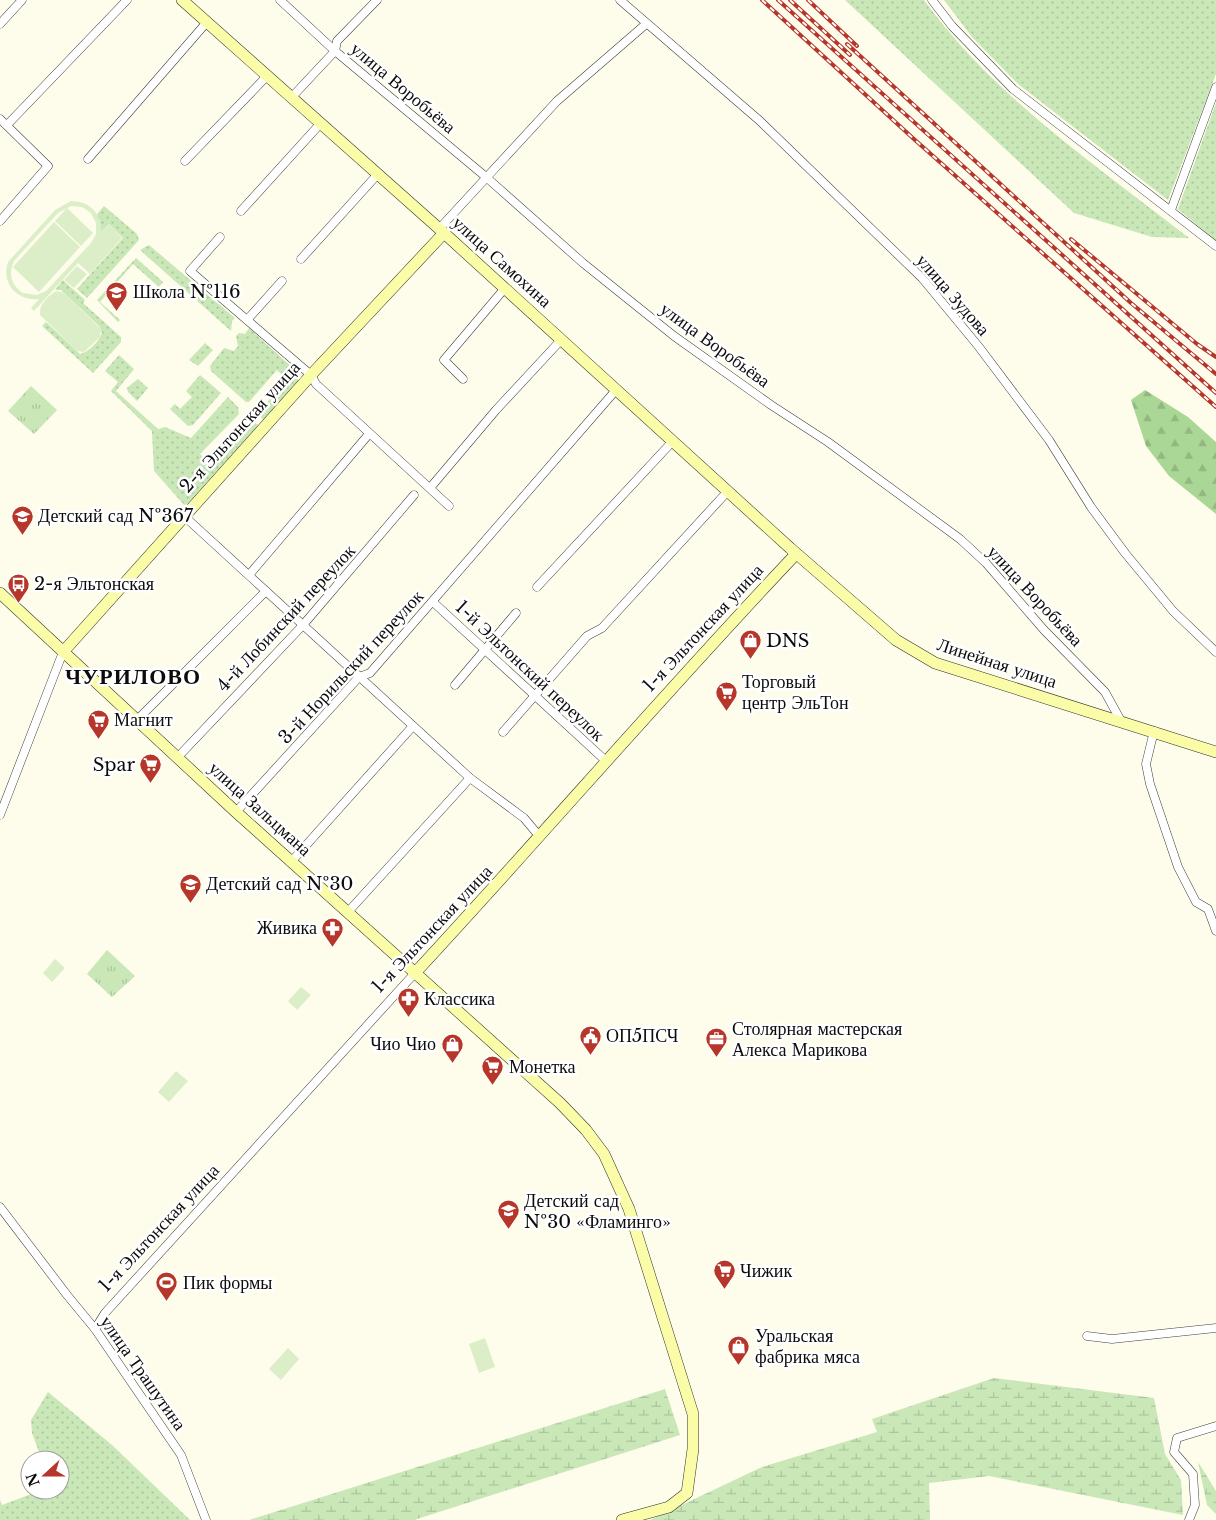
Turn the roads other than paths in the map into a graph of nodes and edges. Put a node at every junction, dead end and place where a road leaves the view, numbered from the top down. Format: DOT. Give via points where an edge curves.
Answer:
graph roads {
  1 [pos="22,0"];
  2 [pos="127,0"];
  3 [pos="182,0"];
  4 [pos="280,0"];
  5 [pos="378,0"];
  6 [pos="620,0"];
  7 [pos="932,0"];
  8 [pos="207,22"];
  9 [pos="0,24"];
  10 [pos="646,24"];
  11 [pos="335,52"];
  12 [pos="267,76"];
  13 [pos="1216,87"];
  14 [pos="291,98"];
  15 [pos="0,119"];
  16 [pos="320,124"];
  17 [pos="7,125"];
  18 [pos="88,159"];
  19 [pos="186,160"];
  20 [pos="377,175"];
  21 [pos="486,177"];
  22 [pos="1171,210"];
  23 [pos="241,211"];
  24 [pos="0,221"];
  25 [pos="441,231"];
  26 [pos="220,237"];
  27 [pos="1216,246"];
  28 [pos="301,259"];
  29 [pos="282,281"];
  30 [pos="505,288"];
  31 [pos="247,320"];
  32 [pos="561,340"];
  33 [pos="311,375"];
  34 [pos="463,379"];
  35 [pos="616,390"];
  36 [pos="369,434"];
  37 [pos="672,442"];
  38 [pos="430,488"];
  39 [pos="727,492"];
  40 [pos="414,495"];
  41 [pos="449,506"];
  42 [pos="184,516"];
  43 [pos="796,554"];
  44 [pos="249,575"];
  45 [pos="537,587"];
  46 [pos="266,591"];
  47 [pos="0,593"];
  48 [pos="433,602"];
  49 [pos="516,614"];
  50 [pos="302,624"];
  51 [pos="486,649"];
  52 [pos="63,652"];
  53 [pos="1216,652"];
  54 [pos="359,677"];
  55 [pos="456,685"];
  56 [pos="535,694"];
  57 [pos="137,720"];
  58 [pos="1121,721"];
  59 [pos="413,726"];
  60 [pos="1154,731"];
  61 [pos="504,732"];
  62 [pos="1216,752"];
  63 [pos="177,758"];
  64 [pos="606,761"];
  65 [pos="470,778"];
  66 [pos="236,812"];
  67 [pos="0,815"];
  68 [pos="540,837"];
  69 [pos="291,862"];
  70 [pos="347,913"];
  71 [pos="1216,930"];
  72 [pos="414,974"];
  73 [pos="0,1207"];
  74 [pos="1216,1328"];
  75 [pos="95,1329"];
  76 [pos="1087,1336"];
  77 [pos="1216,1426"];
  78 [pos="206,1520"];
  79 [pos="622,1520"];
  80 [pos="1189,1520"];
  1 -- 9 [label="street"];
  2 -- 17 [label="street"];
  3 -- 8 [label="street, улица Самохина"];
  4 -- 11 [label="street, улица Воробьёва"];
  5 -- 11 [label="street" via="337,40"];
  6 -- 10 [label="street, улица Зудова"];
  7 -- 22 [label="street" via="952,26 1013,90"];
  8 -- 12 [label="street, улица Самохина"];
  8 -- 18 [label="street"];
  10 -- 21 [label="street" via="557,101"];
  10 -- 53 [label="street, улица Зудова" via="760,121 922,278 979,347 1048,440 1090,507 1125,553 1173,611"];
  11 -- 14 [label="street"];
  11 -- 21 [label="street, улица Воробьёва"];
  12 -- 14 [label="street, улица Самохина"];
  12 -- 19 [label="street"];
  13 -- 22 [label="street"];
  14 -- 16 [label="street, улица Самохина"];
  15 -- 17 [label="street"];
  16 -- 20 [label="street, улица Самохина"];
  16 -- 23 [label="street"];
  17 -- 24 [label="street" via="48,166"];
  20 -- 25 [label="street, улица Самохина"];
  20 -- 28 [label="street"];
  21 -- 25 [label="street"];
  21 -- 58 [label="street, улица Воробьёва" via="583,263 674,336 828,442 960,539 1105,692"];
  22 -- 27 [label="street"];
  25 -- 30 [label="street, улица Самохина"];
  25 -- 33 [label="street, 2-я Эльтонская улица"];
  26 -- 31 [label="street" via="190,271"];
  29 -- 31 [label="street"];
  30 -- 32 [label="street, улица Самохина"];
  30 -- 34 [label="street" via="444,360"];
  31 -- 33 [label="street"];
  32 -- 35 [label="street, улица Самохина"];
  32 -- 38 [label="street"];
  33 -- 36 [label="street" via="316,384"];
  33 -- 42 [label="street, 2-я Эльтонская улица"];
  35 -- 37 [label="street, улица Самохина"];
  35 -- 48 [label="street, 3-й Норильский переулок"];
  36 -- 38 [label="street"];
  36 -- 44 [label="street"];
  37 -- 39 [label="street, улица Самохина"];
  37 -- 45 [label="street"];
  38 -- 41 [label="street"];
  39 -- 43 [label="street, улица Самохина"];
  39 -- 56 [label="street" via="602,628 587,636"];
  40 -- 50 [label="street, 4-й Лобинский переулок"];
  42 -- 44 [label="street"];
  42 -- 52 [label="street, 2-я Эльтонская улица"];
  43 -- 58 [label="street, Линейная улица" via="896,640 935,663"];
  43 -- 64 [label="street, 1-я Эльтонская улица"];
  44 -- 46 [label="street"];
  46 -- 50 [label="street"];
  46 -- 57 [label="street"];
  47 -- 52 [label="street, улица Зальцмана"];
  48 -- 51 [label="street, 1-й Эльтонский переулок"];
  48 -- 54 [label="street, 3-й Норильский переулок" via="370,673"];
  49 -- 51 [label="street"];
  50 -- 54 [label="street"];
  50 -- 63 [label="street, 4-й Лобинский переулок"];
  51 -- 55 [label="street"];
  51 -- 56 [label="street, 1-й Эльтонский переулок"];
  52 -- 57 [label="street, улица Зальцмана"];
  52 -- 67 [label="street, 2-я Эльтонская улица"];
  54 -- 59 [label="street"];
  54 -- 66 [label="street, 3-й Норильский переулок"];
  56 -- 61 [label="street"];
  56 -- 64 [label="street, 1-й Эльтонский переулок"];
  57 -- 63 [label="street, улица Зальцмана"];
  58 -- 60 [label="street, Линейная улица"];
  59 -- 65 [label="street"];
  59 -- 69 [label="street"];
  60 -- 62 [label="street, Линейная улица"];
  60 -- 71 [label="street" via="1146,764 1150,784 1178,867 1196,902 1208,909"];
  63 -- 66 [label="street, улица Зальцмана"];
  64 -- 68 [label="street, 1-я Эльтонская улица"];
  65 -- 68 [label="street" via="524,818"];
  65 -- 70 [label="street"];
  66 -- 69 [label="street, улица Зальцмана"];
  68 -- 72 [label="street, 1-я Эльтонская улица"];
  69 -- 70 [label="street, улица Зальцмана"];
  70 -- 72 [label="street, улица Зальцмана"];
  72 -- 75 [label="street, 1-я Эльтонская улица" via="105,1313"];
  72 -- 79 [label="street, улица Зальцмана" via="560,1103 586,1130 604,1154 629,1208 694,1414 693,1449 686,1493 668,1507"];
  73 -- 75 [label="street, улица Трашутина"];
  74 -- 76 [label="street" via="1112,1338"];
  75 -- 78 [label="street, улица Трашутина" via="181,1455"];
  77 -- 80 [label="street" via="1177,1438 1174,1452 1192,1474 1194,1505"];
}
